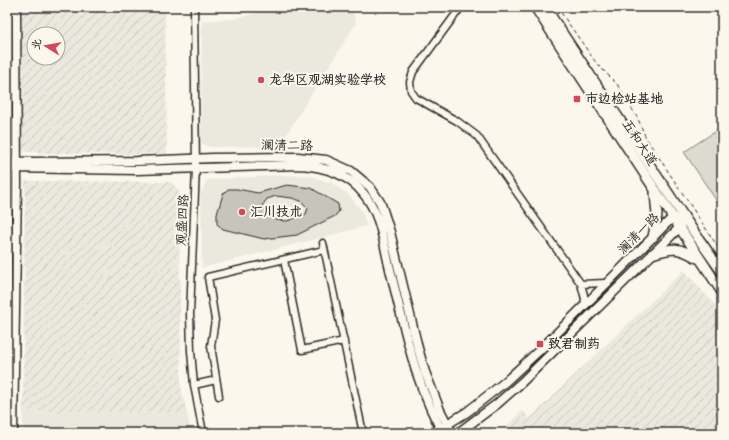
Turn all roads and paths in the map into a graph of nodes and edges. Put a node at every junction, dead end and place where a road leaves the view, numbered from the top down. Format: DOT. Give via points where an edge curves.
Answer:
graph roads {
  1 [pos="7,7"];
  2 [pos="16,7"];
  3 [pos="194,7"];
  4 [pos="461,7"];
  5 [pos="535,7"];
  6 [pos="545,7"];
  7 [pos="557,7"];
  8 [pos="196,159"];
  9 [pos="7,164"];
  10 [pos="17,165"];
  11 [pos="196,168"];
  12 [pos="655,191"];
  13 [pos="684,217"];
  14 [pos="672,218"];
  15 [pos="7,225"];
  16 [pos="679,228"];
  17 [pos="653,238"];
  18 [pos="323,243"];
  19 [pos="324,250"];
  20 [pos="722,253"];
  21 [pos="652,254"];
  22 [pos="284,260"];
  23 [pos="700,260"];
  24 [pos="722,272"];
  25 [pos="606,283"];
  26 [pos="581,284"];
  27 [pos="722,292"];
  28 [pos="584,306"];
  29 [pos="344,341"];
  30 [pos="216,380"];
  31 [pos="194,385"];
  32 [pos="219,396"];
  33 [pos="440,430"];
  34 [pos="13,433"];
  35 [pos="203,433"];
  36 [pos="363,433"];
  37 [pos="452,433"];
  38 [pos="458,433"];
  1 -- 9 [label="street"];
  2 -- 10 [label="street"];
  3 -- 8 [label="street, 观盛四路"];
  4 -- 26 [label="street" via="413,72 411,91 416,98 458,121 477,136"];
  5 -- 12 [label="main road, 五和大道"];
  6 -- 13 [label="main road, 五和大道"];
  7 -- 20 [label="path" via="597,64 617,84 640,122 646,138"];
  8 -- 10 [label="street, 澜清二路"];
  8 -- 11 [label="street, 观盛四路"];
  8 -- 33 [label="street, 澜清二路" via="317,158 343,166 364,181 375,194 390,232 420,354 432,390"];
  9 -- 10 [label="street, 澜清二路"];
  9 -- 15 [label="street"];
  10 -- 11 [label="street, 澜清二路" via="137,170"];
  10 -- 34 [label="street"];
  11 -- 31 [label="street, 观盛四路" via="190,314 190,351"];
  11 -- 33 [label="street, 澜清二路" via="298,165 316,167 347,178 363,193 372,206 382,234 410,350 424,394"];
  12 -- 14 [label="main road, 五和大道"];
  12 -- 17 [label="main road" via="657,215"];
  13 -- 14 [label="street, 澜清一路"];
  13 -- 16 [label="street, 澜清一路"];
  13 -- 24 [label="main road, 五和大道"];
  14 -- 16 [label="main road, 五和大道"];
  14 -- 17 [label="street, 澜清一路"];
  16 -- 21 [label="street, 澜清一路"];
  16 -- 23 [label="main road, 五和大道"];
  17 -- 25 [label="street, 澜清一路"];
  18 -- 19 [label="street"];
  19 -- 22 [label="street"];
  19 -- 29 [label="street"];
  21 -- 23 [label="main road" via="666,249 679,249"];
  21 -- 38 [label="street, 澜清一路" via="522,382"];
  22 -- 29 [label="street" via="302,350"];
  22 -- 30 [label="street" via="208,277 215,320 211,346"];
  23 -- 27 [label="main road, 五和大道"];
  25 -- 26 [label="street"];
  25 -- 28 [label="street, 澜清一路"];
  26 -- 28 [label="street"];
  28 -- 33 [label="street, 澜清一路" via="505,382"];
  29 -- 36 [label="street"];
  30 -- 31 [label="street"];
  30 -- 32 [label="street"];
  31 -- 35 [label="street, 观盛四路"];
  33 -- 37 [label="street, 澜清二路"];
}
